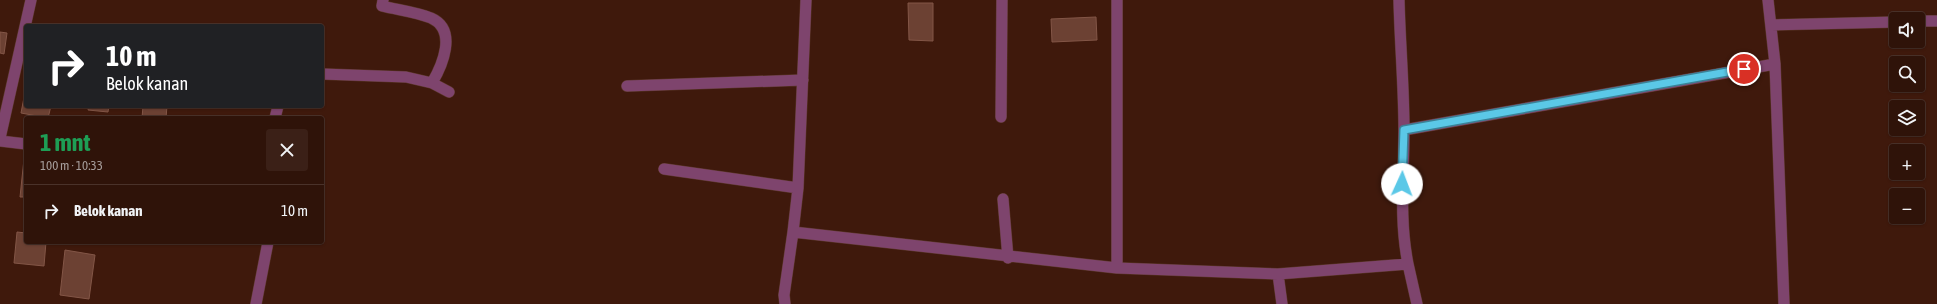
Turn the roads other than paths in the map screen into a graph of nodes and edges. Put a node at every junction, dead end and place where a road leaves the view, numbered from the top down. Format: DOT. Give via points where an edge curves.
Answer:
graph roads {
  1 [pos="31,0"];
  2 [pos="383,0"];
  3 [pos="806,0"];
  4 [pos="1002,0"];
  5 [pos="1117,0"];
  6 [pos="1399,0"];
  7 [pos="1768,0"];
  8 [pos="1925,21"];
  9 [pos="1937,21"];
  10 [pos="1889,22"];
  11 [pos="26,24"];
  12 [pos="1772,25"];
  13 [pos="24,31"];
  14 [pos="1775,64"];
  15 [pos="324,74"];
  16 [pos="803,80"];
  17 [pos="432,83"];
  18 [pos="627,86"];
  19 [pos="450,92"];
  20 [pos="1000,117"];
  21 [pos="1404,130"];
  22 [pos="0,138"];
  23 [pos="0,141"];
  24 [pos="24,144"];
  25 [pos="664,169"];
  26 [pos="798,188"];
  27 [pos="1003,199"];
  28 [pos="793,232"];
  29 [pos="268,244"];
  30 [pos="1008,258"];
  31 [pos="1408,264"];
  32 [pos="1117,268"];
  33 [pos="1278,274"];
  34 [pos="256,304"];
  35 [pos="785,304"];
  36 [pos="1282,304"];
  37 [pos="1417,304"];
  38 [pos="1784,304"];
  1 -- 11 [label="street"];
  2 -- 17 [label="street" via="382,6 431,18 443,29 446,52"];
  3 -- 16 [label="street"];
  4 -- 20 [label="street"];
  5 -- 32 [label="street"];
  6 -- 21 [label="street"];
  7 -- 12 [label="street"];
  8 -- 9 [label="street"];
  10 -- 12 [label="street"];
  12 -- 14 [label="street"];
  13 -- 22 [label="street"];
  14 -- 21 [label="street"];
  14 -- 38 [label="street"];
  15 -- 17 [label="street" via="406,76"];
  16 -- 18 [label="street"];
  16 -- 26 [label="street"];
  17 -- 19 [label="street"];
  21 -- 31 [label="street" via="1402,211"];
  23 -- 24 [label="street"];
  25 -- 26 [label="street"];
  26 -- 28 [label="street"];
  27 -- 30 [label="street"];
  28 -- 30 [label="street"];
  28 -- 35 [label="street"];
  29 -- 34 [label="street"];
  30 -- 32 [label="street"];
  31 -- 33 [label="street"];
  31 -- 37 [label="street"];
  32 -- 33 [label="street"];
  33 -- 36 [label="street"];
}
